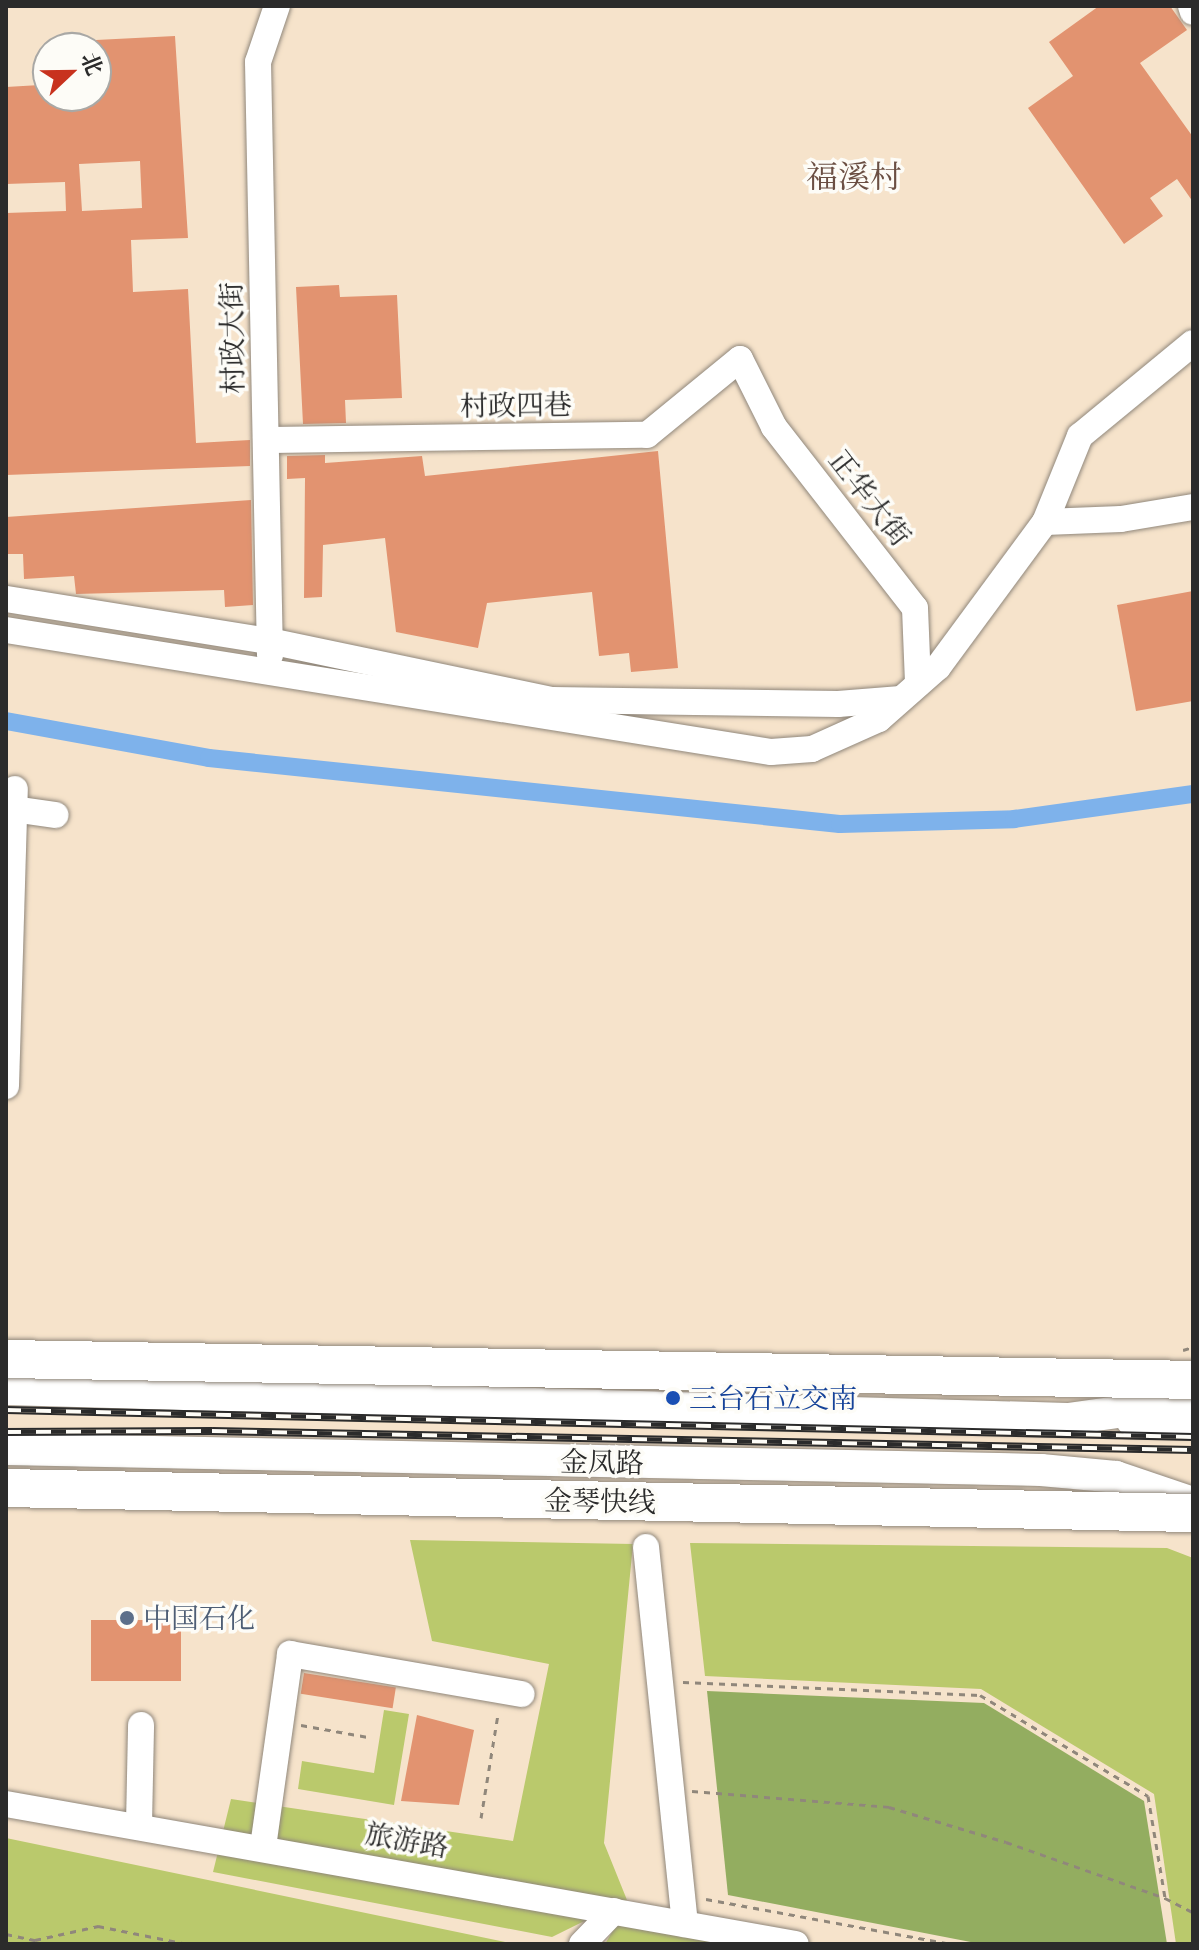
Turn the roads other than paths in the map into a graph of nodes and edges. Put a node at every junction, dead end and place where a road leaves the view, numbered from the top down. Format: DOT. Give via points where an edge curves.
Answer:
graph roads {
  1 [pos="277,6"];
  2 [pos="1191,6"];
  3 [pos="1193,12"];
  4 [pos="1193,343"];
  5 [pos="740,359"];
  6 [pos="266,440"];
  7 [pos="1193,507"];
  8 [pos="1045,522"];
  9 [pos="6,599"];
  10 [pos="6,630"];
  11 [pos="269,641"];
  12 [pos="270,671"];
  13 [pos="910,692"];
  14 [pos="11,802"];
  15 [pos="56,815"];
  16 [pos="6,1086"];
  17 [pos="6,1359"];
  18 [pos="1193,1380"];
  19 [pos="6,1389"];
  20 [pos="1193,1390"];
  21 [pos="1068,1419"];
  22 [pos="1193,1421"];
  23 [pos="6,1449"];
  24 [pos="6,1488"];
  25 [pos="1193,1503"];
  26 [pos="1193,1513"];
  27 [pos="646,1547"];
  28 [pos="512,1692"];
  29 [pos="141,1725"];
  30 [pos="6,1804"];
  31 [pos="139,1824"];
  32 [pos="263,1847"];
  33 [pos="614,1911"];
  34 [pos="685,1924"];
  35 [pos="582,1944"];
  36 [pos="796,1944"];
  1 -- 6 [label="street, 村政大街" via="258,62"];
  2 -- 3 [label="street"];
  4 -- 8 [label="street" via="1080,436"];
  5 -- 6 [label="street, 村政四巷" via="647,435"];
  5 -- 13 [label="street, 正华大街" via="774,427 915,608"];
  6 -- 11 [label="street, 村政大街"];
  7 -- 8 [label="street" via="1121,519"];
  8 -- 13 [label="street" via="938,667"];
  9 -- 11 [label="street"];
  10 -- 12 [label="street"];
  11 -- 12 [label="street, 村政大街"];
  11 -- 13 [label="street" via="552,700 838,704"];
  12 -- 13 [label="street" via="771,752 812,749 879,719"];
  14 -- 15 [label="street"];
  14 -- 16 [label="street"];
  17 -- 18 [label="highway, bridge"];
  19 -- 21 [label="main road, 金凤路"];
  20 -- 21 [label="main road, 金凤路" via="1139,1409"];
  21 -- 22 [label="main road"];
  23 -- 25 [label="main road, 金凤路" via="1041,1470 1116,1477"];
  24 -- 26 [label="highway, 金琴快线, bridge"];
  27 -- 34 [label="street"];
  28 -- 32 [label="street" via="290,1654"];
  29 -- 31 [label="street"];
  30 -- 31 [label="street, 旅游路"];
  31 -- 32 [label="street, 旅游路"];
  32 -- 33 [label="street, 旅游路"];
  33 -- 34 [label="street, 旅游路"];
  33 -- 35 [label="street"];
  34 -- 36 [label="street, 旅游路"];
}
